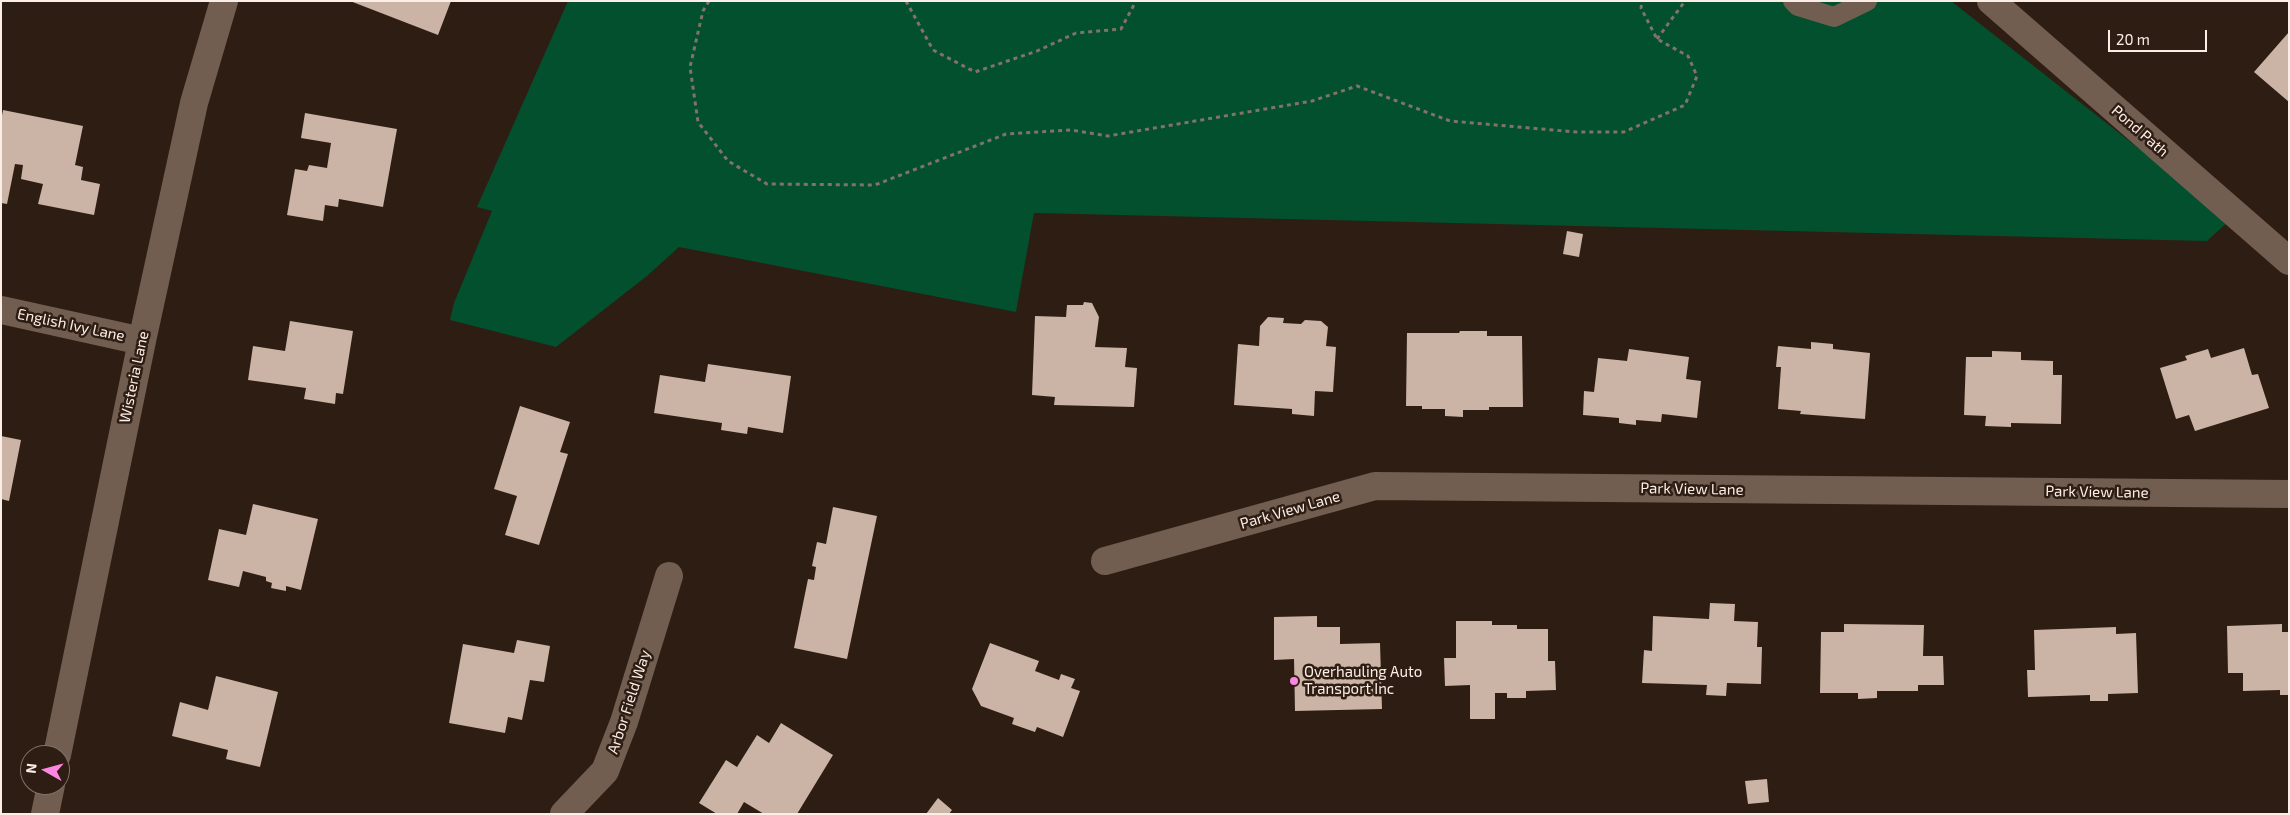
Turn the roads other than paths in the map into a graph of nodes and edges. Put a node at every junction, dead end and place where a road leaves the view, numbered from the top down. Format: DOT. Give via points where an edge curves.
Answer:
graph roads {
  1 [pos="224,1"];
  2 [pos="1793,1"];
  3 [pos="1867,1"];
  4 [pos="1991,1"];
  5 [pos="2289,261"];
  6 [pos="1,310"];
  7 [pos="142,341"];
  8 [pos="2289,494"];
  9 [pos="1105,561"];
  10 [pos="669,576"];
  11 [pos="59,745"];
  12 [pos="49,795"];
  13 [pos="45,814"];
  14 [pos="564,814"];
  1 -- 7 [label="street, Wisteria Lane" via="194,103"];
  2 -- 3 [label="lane" via="1798,6 1834,17"];
  4 -- 5 [label="street, Pond Path"];
  6 -- 7 [label="street, English Ivy Lane"];
  7 -- 11 [label="street, Wisteria Lane"];
  8 -- 9 [label="street, Park View Lane" via="1375,486"];
  10 -- 14 [label="street, Arbor Field Way" via="624,722 605,771"];
  12 -- 13 [label="street"];
}
